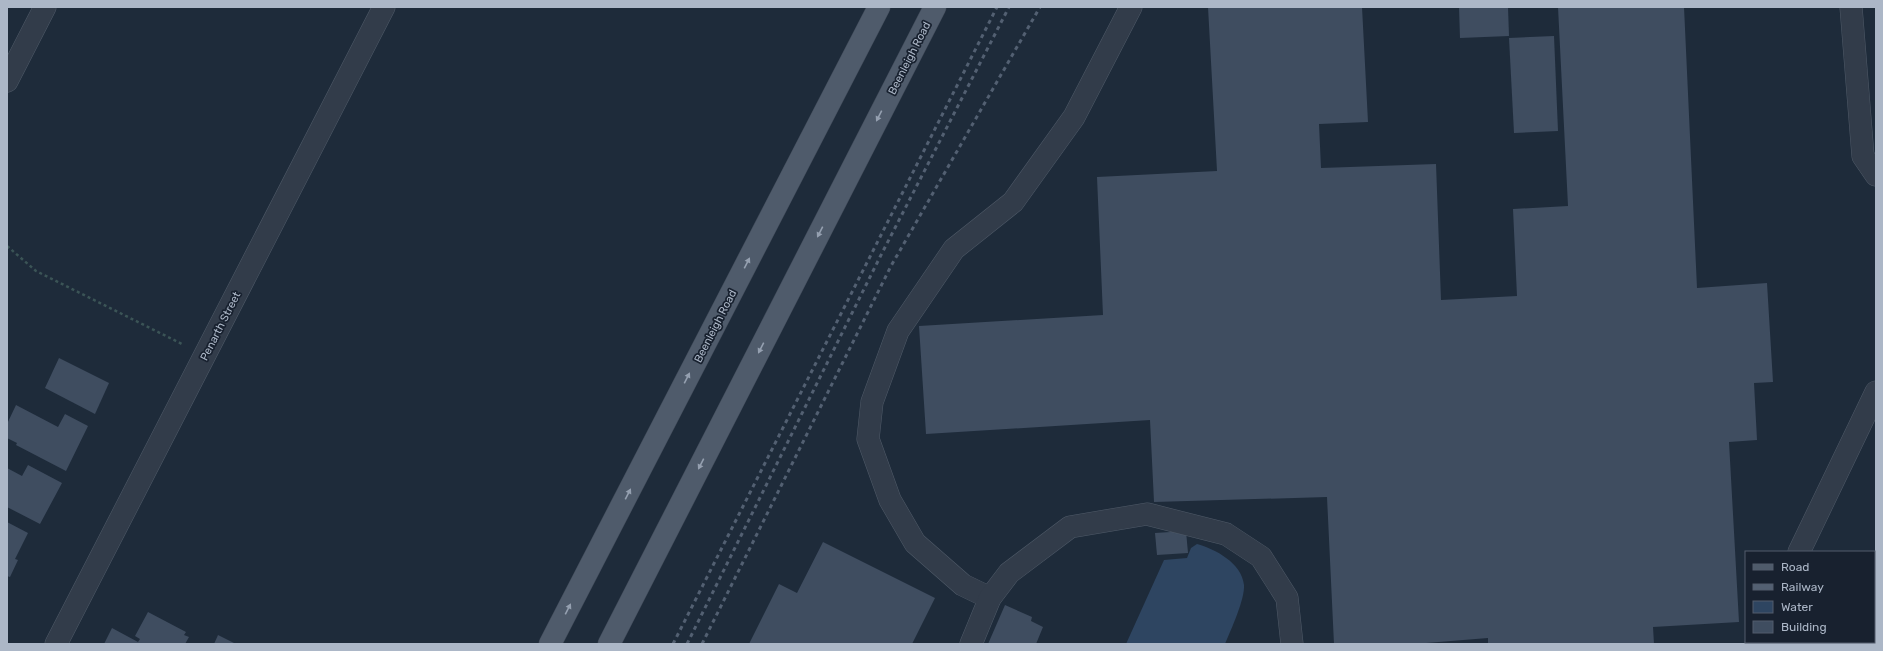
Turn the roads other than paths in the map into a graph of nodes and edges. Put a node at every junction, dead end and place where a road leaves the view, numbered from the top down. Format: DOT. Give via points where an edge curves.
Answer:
graph roads {
  1 [pos="45,7"];
  2 [pos="384,7"];
  3 [pos="879,7"];
  4 [pos="935,7"];
  5 [pos="1131,7"];
  6 [pos="1851,7"];
  7 [pos="7,81"];
  8 [pos="1876,175"];
  9 [pos="1876,392"];
  10 [pos="1799,551"];
  11 [pos="990,598"];
  12 [pos="56,644"];
  13 [pos="550,644"];
  14 [pos="609,644"];
  15 [pos="971,644"];
  16 [pos="1292,644"];
  1 -- 7 [label="street"];
  2 -- 12 [label="street, Penarth Street"];
  13 -- 3 [label="main road, Beenleigh Road, one-way"];
  4 -- 14 [label="main road, Beenleigh Road, one-way"];
  5 -- 11 [label="street" via="1074,118 1013,202 954,249 898,332 872,402 868,439 890,500 915,543 963,585"];
  6 -- 8 [label="street" via="1862,156"];
  9 -- 10 [label="street"];
  11 -- 15 [label="street"];
  11 -- 16 [label="street" via="1009,573 1070,527 1147,514 1226,534 1261,557 1287,598"];
}
